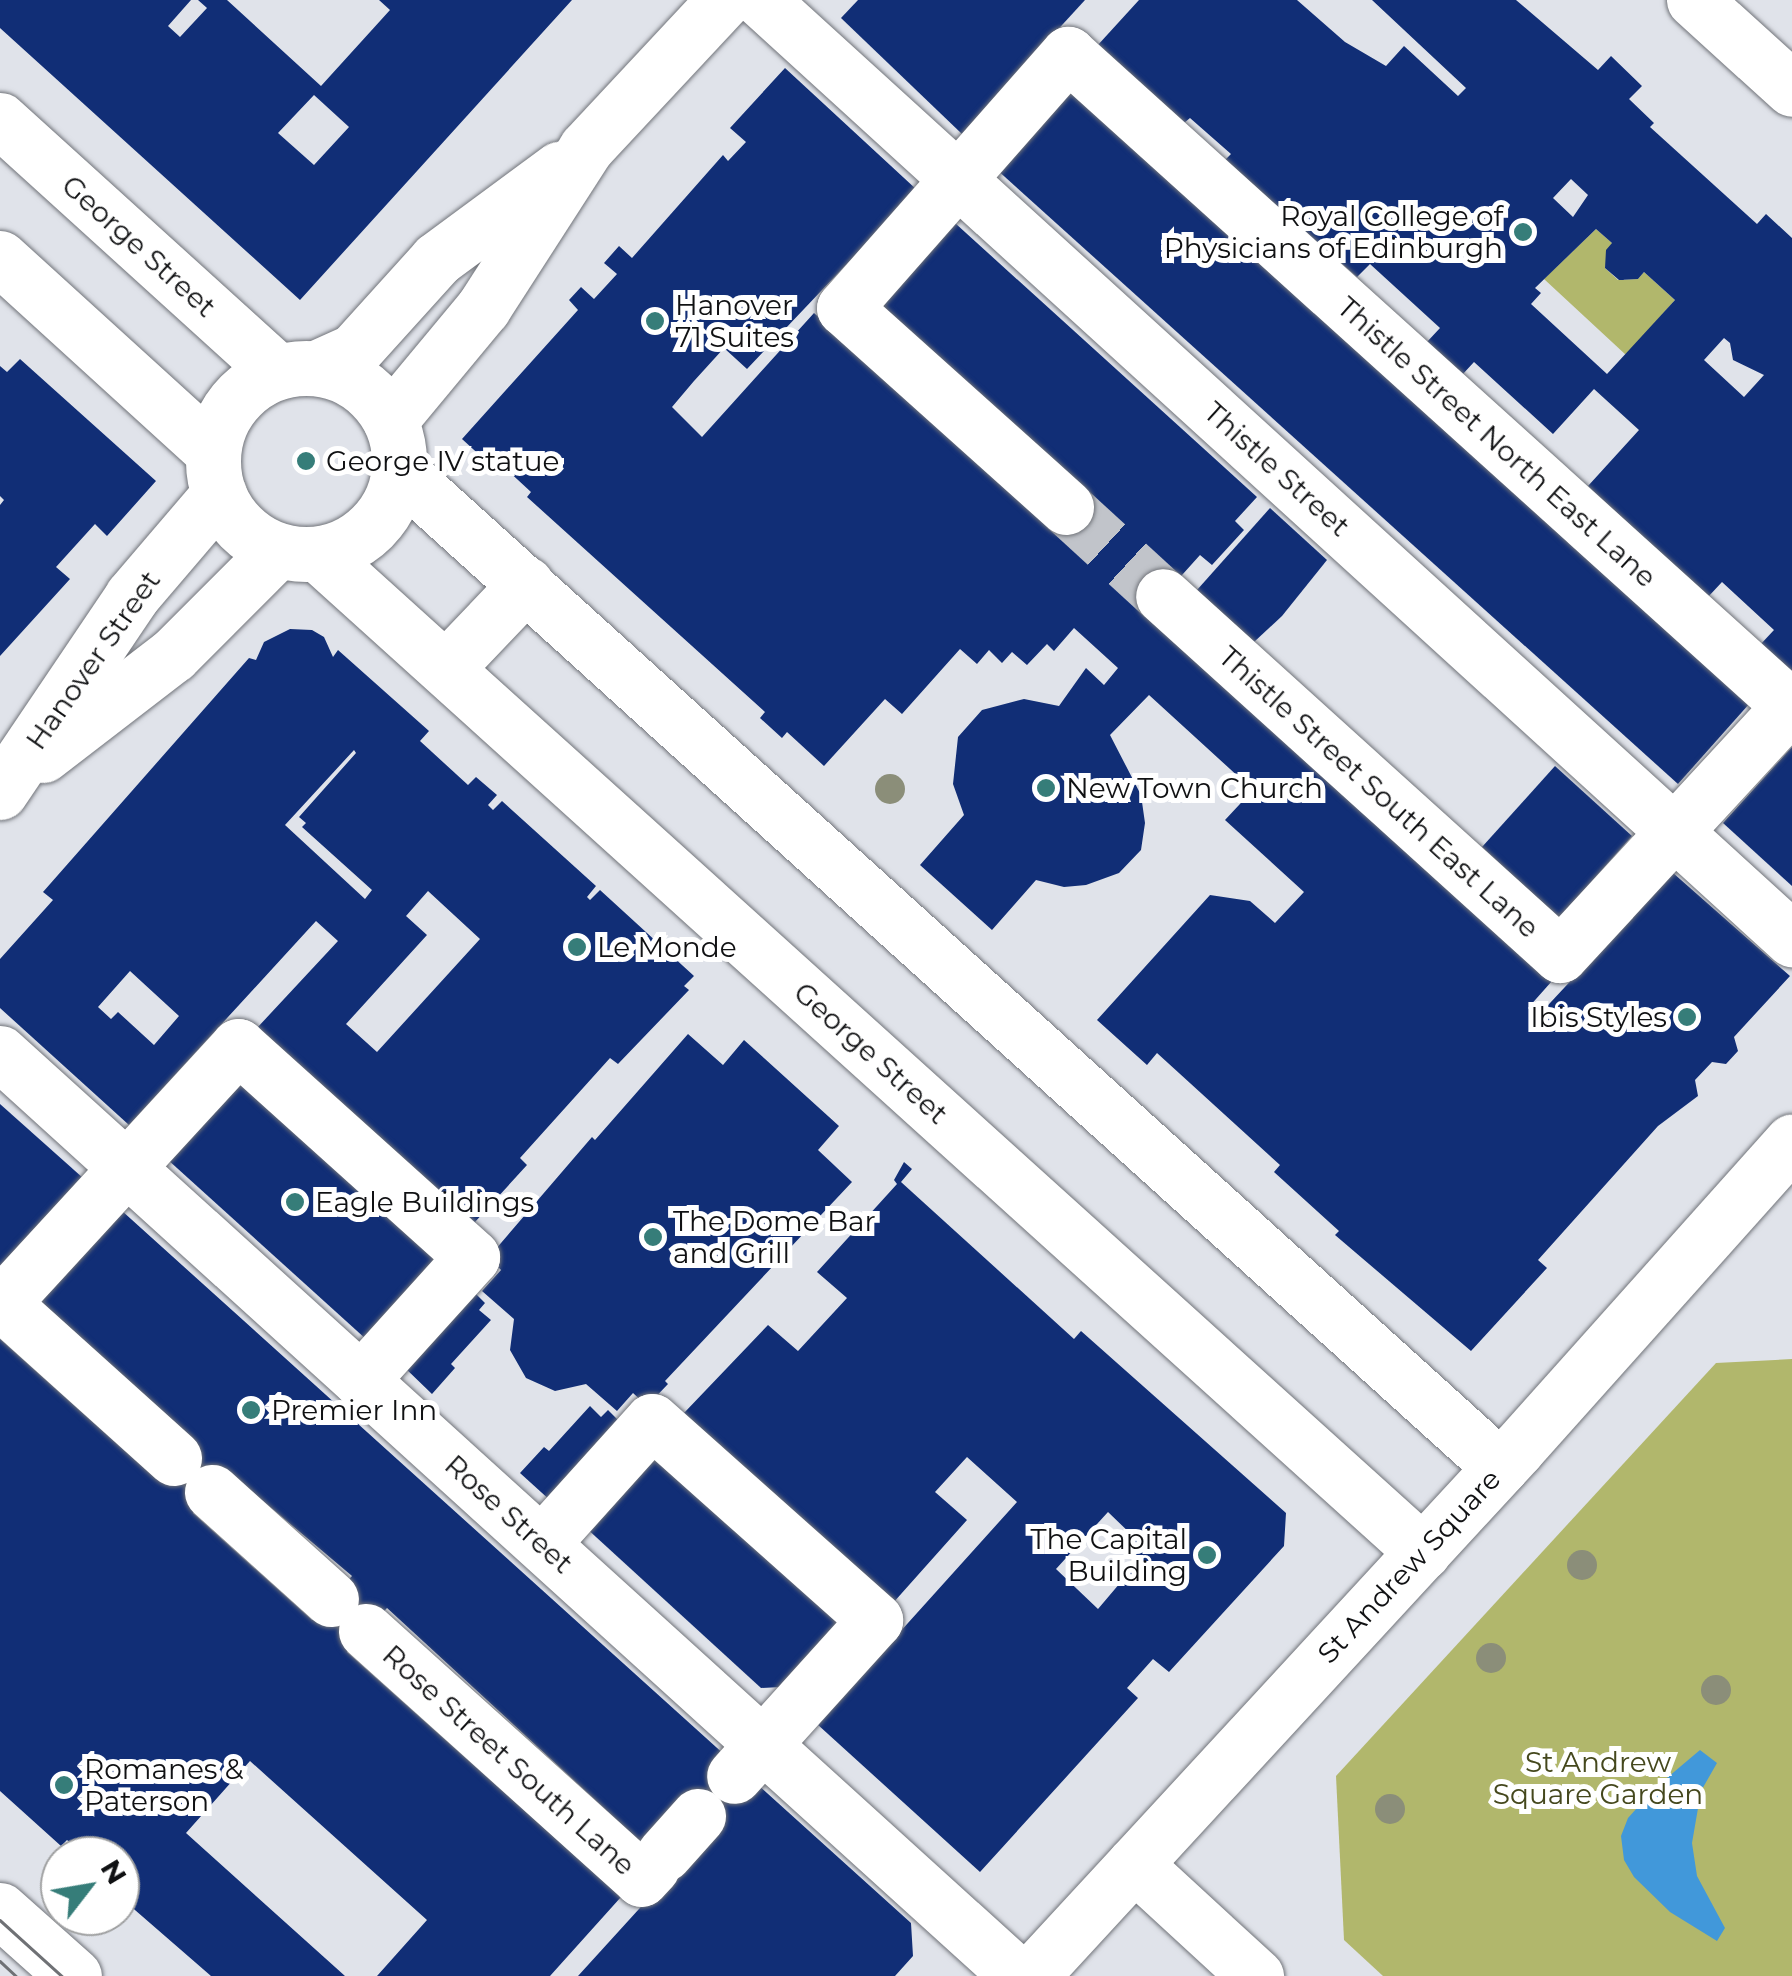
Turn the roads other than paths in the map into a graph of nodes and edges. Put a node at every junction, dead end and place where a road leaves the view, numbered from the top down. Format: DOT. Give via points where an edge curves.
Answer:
graph roads {
  1 [pos="724,0"];
  2 [pos="761,0"];
  3 [pos="1694,0"];
  4 [pos="1792,89"];
  5 [pos="0,120"];
  6 [pos="586,148"];
  7 [pos="960,181"];
  8 [pos="0,258"];
  9 [pos="297,370"];
  10 [pos="394,446"];
  11 [pos="216,473"];
  12 [pos="1066,507"];
  13 [pos="298,552"];
  14 [pos="526,584"];
  15 [pos="1163,596"];
  16 [pos="446,668"];
  17 [pos="5,787"];
  18 [pos="1674,831"];
  19 [pos="1792,938"];
  20 [pos="0,1052"];
  21 [pos="1792,1142"];
  22 [pos="125,1166"];
  23 [pos="361,1380"];
  24 [pos="1500,1467"];
  25 [pos="542,1544"];
  26 [pos="1423,1552"];
  27 [pos="749,1760"];
  28 [pos="671,1845"];
  29 [pos="1134,1864"];
  30 [pos="0,1910"];
  31 [pos="74,1976"];
  32 [pos="1018,1976"];
  33 [pos="1032,1976"];
  34 [pos="1256,1976"];
  1 -- 6 [label="street"];
  2 -- 7 [label="street, Thistle Street"];
  3 -- 4 [label="street"];
  5 -- 9 [label="street, George Street"];
  6 -- 9 [label="street" via="437,259 354,351"];
  6 -- 10 [label="street"];
  7 -- 12 [label="street" via="844,308"];
  7 -- 18 [label="street, Thistle Street"];
  7 -- 18 [label="street, Thistle Street North East Lane" via="1068,54 1790,706"];
  8 -- 11 [label="street, George Street"];
  9 -- 10 [label="street, George Street" via="353,380 380,403"];
  9 -- 11 [label="street" via="233,402 216,434"];
  10 -- 13 [label="street" via="385,510 373,526 339,548"];
  10 -- 14 [label="street, George Street"];
  11 -- 13 [label="street, George Street" via="246,531"];
  11 -- 17 [label="street, Hanover Street"];
  13 -- 16 [label="street, George Street"];
  13 -- 17 [label="street, Hanover Street"];
  14 -- 16 [label="street"];
  14 -- 24 [label="street, George Street"];
  15 -- 18 [label="street, Thistle Street South East Lane" via="1560,955"];
  16 -- 26 [label="street, George Street"];
  18 -- 19 [label="street, Thistle Street"];
  20 -- 22 [label="street, Rose Street"];
  21 -- 24 [label="street, St Andrew Square"];
  22 -- 23 [label="street, Rose Street"];
  22 -- 23 [label="street" via="238,1046 472,1257"];
  22 -- 28 [label="street, Rose Street South Lane" via="2,1303 641,1879"];
  23 -- 25 [label="street, Rose Street"];
  24 -- 26 [label="street, St Andrew Square"];
  25 -- 27 [label="street, Rose Street"];
  25 -- 27 [label="street" via="652,1421 863,1593 875,1620"];
  26 -- 29 [label="street, St Andrew Square"];
  27 -- 32 [label="street, Rose Street"];
  29 -- 33 [label="street, St Andrew Square"];
  29 -- 34 [label="street"];
  30 -- 31 [label="street"];
}
